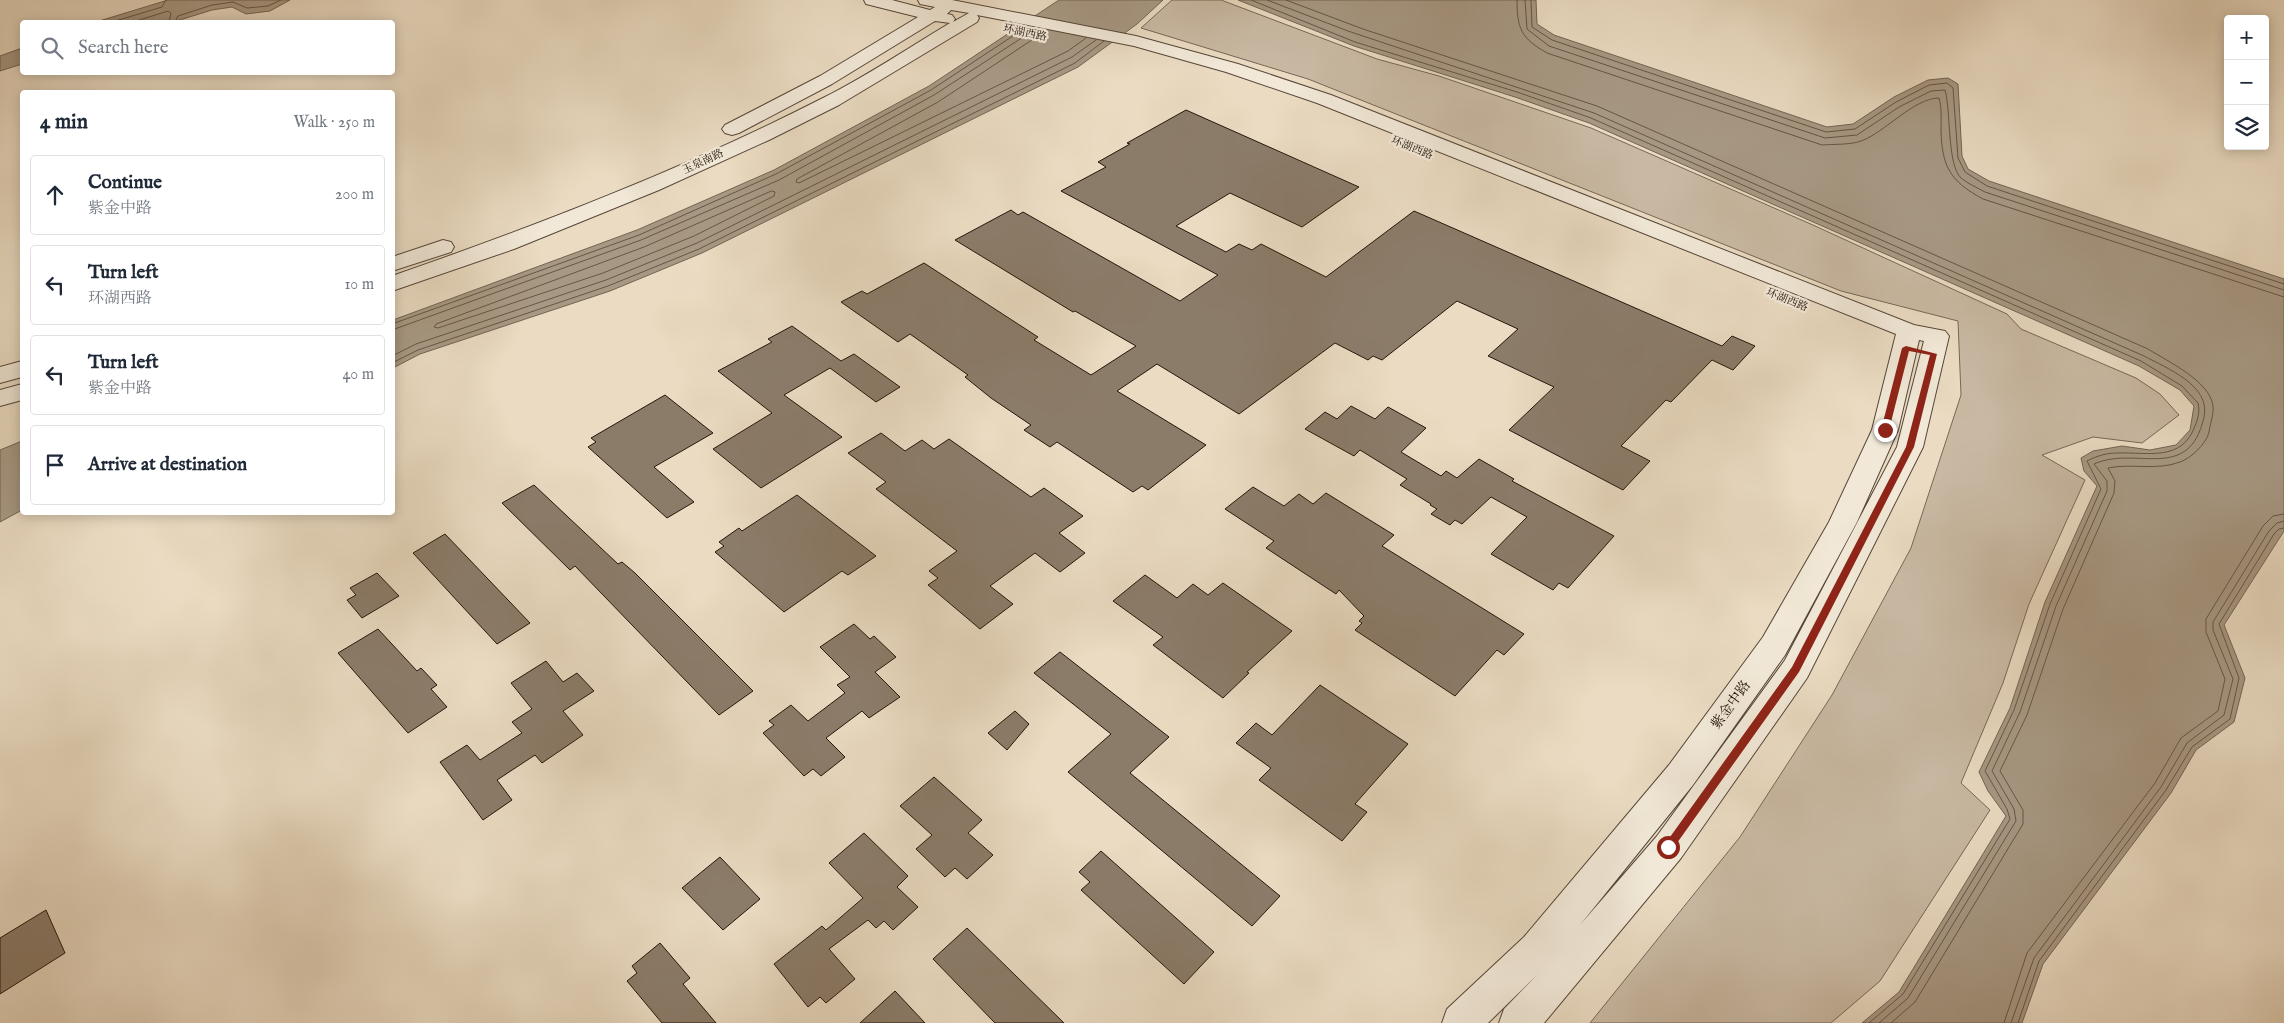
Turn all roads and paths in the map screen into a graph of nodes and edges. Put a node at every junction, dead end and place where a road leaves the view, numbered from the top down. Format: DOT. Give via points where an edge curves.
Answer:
graph roads {
  1 [pos="872,0"];
  2 [pos="941,5"];
  3 [pos="987,15"];
  4 [pos="395,263"];
  5 [pos="395,283"];
  6 [pos="1921,342"];
  7 [pos="20,370"];
  8 [pos="0,375"];
  9 [pos="20,393"];
  10 [pos="0,398"];
  11 [pos="1461,1023"];
  12 [pos="1518,1023"];
  1 -- 2 [label="street, 环湖西路"];
  2 -- 3 [label="street, 环湖西路"];
  2 -- 4 [label="street, 玉泉南路" via="826,80 742,124 635,174 505,226"];
  3 -- 5 [label="street, 玉泉南路" via="832,101 652,186 506,244"];
  3 -- 6 [label="street, 环湖西路" via="1276,93"];
  3 -- 6 [label="street, 环湖西路" via="1136,42 1232,68 1324,99"];
  6 -- 11 [label="street, 紫金中路" via="1843,522 1774,646 1681,775 1537,950"];
  6 -- 12 [label="street" via="1910,447 1796,669 1668,847"];
  7 -- 8 [label="street"];
  9 -- 10 [label="street"];
}
